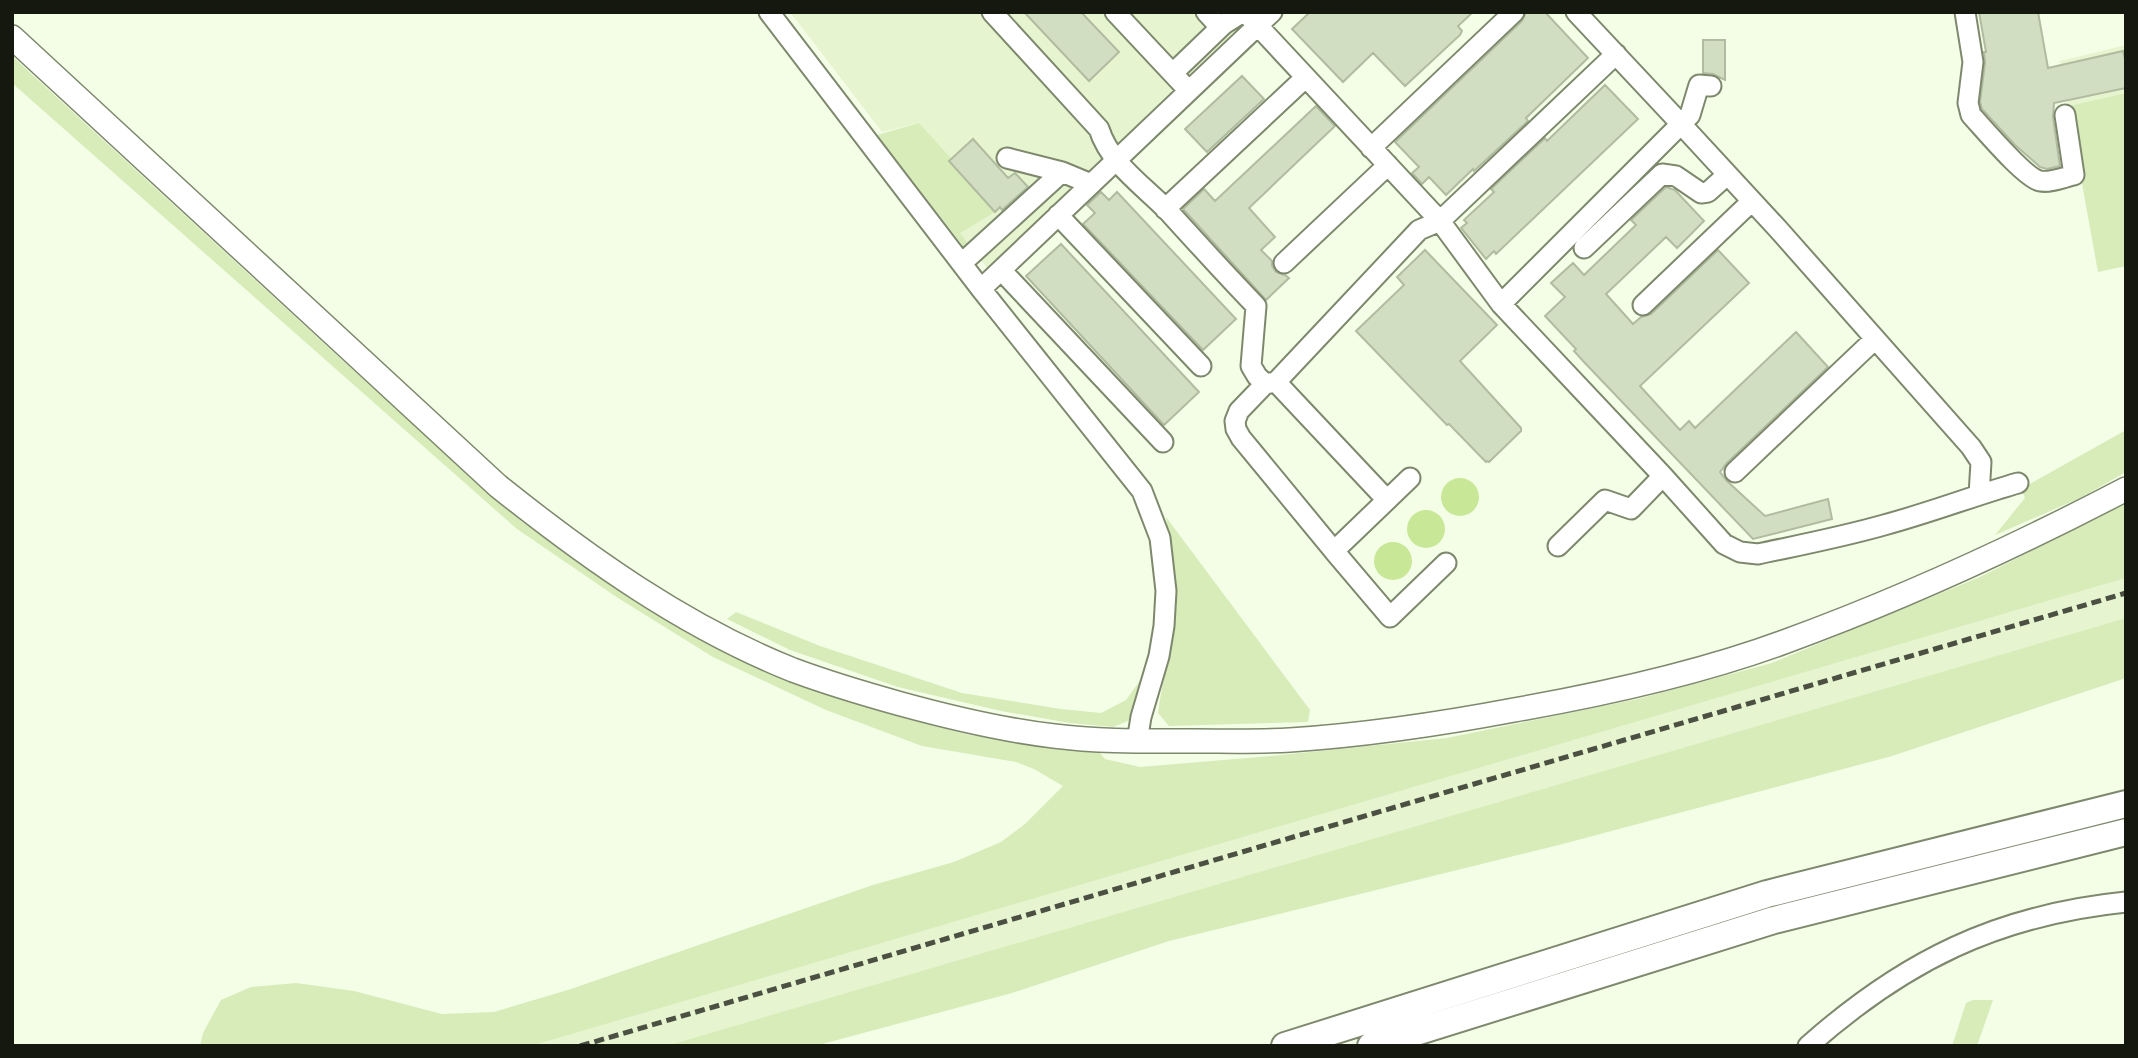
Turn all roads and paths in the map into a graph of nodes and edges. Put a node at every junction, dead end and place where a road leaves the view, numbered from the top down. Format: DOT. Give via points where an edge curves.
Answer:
graph roads {
  1 [pos="769,12"];
  2 [pos="992,12"];
  3 [pos="1115,12"];
  4 [pos="1206,12"];
  5 [pos="1272,12"];
  6 [pos="1576,12"];
  7 [pos="1965,12"];
  8 [pos="1510,14"];
  9 [pos="1249,17"];
  10 [pos="1220,27"];
  11 [pos="12,37"];
  12 [pos="1616,54"];
  13 [pos="1173,74"];
  14 [pos="1306,78"];
  15 [pos="1711,86"];
  16 [pos="1189,91"];
  17 [pos="2065,115"];
  18 [pos="1681,124"];
  19 [pos="1371,148"];
  20 [pos="1007,158"];
  21 [pos="1115,159"];
  22 [pos="1388,165"];
  23 [pos="1062,172"];
  24 [pos="1727,174"];
  25 [pos="1091,184"];
  26 [pos="1752,201"];
  27 [pos="1165,209"];
  28 [pos="1058,215"];
  29 [pos="1440,221"];
  30 [pos="1584,248"];
  31 [pos="961,263"];
  32 [pos="1284,263"];
  33 [pos="1002,271"];
  34 [pos="981,289"];
  35 [pos="1501,304"];
  36 [pos="1643,304"];
  37 [pos="1875,339"];
  38 [pos="1201,366"];
  39 [pos="1270,383"];
  40 [pos="1163,442"];
  41 [pos="1735,472"];
  42 [pos="1663,476"];
  43 [pos="1410,478"];
  44 [pos="2018,483"];
  45 [pos="2126,489"];
  46 [pos="1979,495"];
  47 [pos="1387,500"];
  48 [pos="1558,546"];
  49 [pos="1334,551"];
  50 [pos="1446,564"];
  51 [pos="1137,741"];
  52 [pos="2126,804"];
  53 [pos="2126,832"];
  54 [pos="2126,902"];
  55 [pos="1285,1046"];
  56 [pos="1371,1046"];
  57 [pos="1808,1046"];
  1 -- 31 [label="street"];
  2 -- 21 [label="street" via="1099,130"];
  3 -- 13 [label="street"];
  4 -- 10 [label="street"];
  5 -- 9 [label="street"];
  6 -- 12 [label="street"];
  7 -- 17 [label="street" via="1973,62 1971,115 2037,181 2074,175"];
  8 -- 19 [label="street"];
  9 -- 10 [label="street"];
  9 -- 14 [label="street"];
  9 -- 16 [label="street"];
  10 -- 13 [label="street"];
  11 -- 51 [label="main road" via="498,486 588,555 658,601 792,669 862,693 974,724 1057,737"];
  12 -- 18 [label="street"];
  12 -- 29 [label="street"];
  13 -- 16 [label="street"];
  14 -- 19 [label="street"];
  14 -- 27 [label="street"];
  15 -- 18 [label="street" via="1699,85 1690,115"];
  16 -- 21 [label="street"];
  18 -- 24 [label="street"];
  18 -- 35 [label="street"];
  19 -- 22 [label="street"];
  20 -- 23 [label="street"];
  21 -- 25 [label="street"];
  21 -- 27 [label="street"];
  22 -- 29 [label="street"];
  22 -- 32 [label="street"];
  23 -- 25 [label="street"];
  23 -- 31 [label="street"];
  24 -- 26 [label="street"];
  24 -- 30 [label="street" via="1701,193 1676,176 1662,174"];
  25 -- 28 [label="street"];
  26 -- 36 [label="street"];
  26 -- 37 [label="street"];
  27 -- 39 [label="street" via="1256,306 1251,366"];
  28 -- 33 [label="street"];
  28 -- 38 [label="street"];
  29 -- 35 [label="street"];
  29 -- 39 [label="street" via="1419,230"];
  31 -- 34 [label="street"];
  33 -- 34 [label="street"];
  33 -- 40 [label="street"];
  34 -- 51 [label="street" via="1142,491 1160,538 1167,591 1164,626"];
  35 -- 42 [label="street"];
  37 -- 41 [label="street"];
  37 -- 46 [label="street" via="1978,456"];
  39 -- 47 [label="street"];
  39 -- 49 [label="street" via="1242,406 1236,429"];
  42 -- 46 [label="street" via="1724,544 1758,554 1882,526"];
  42 -- 48 [label="street" via="1631,509 1605,500"];
  43 -- 47 [label="street"];
  44 -- 46 [label="street"];
  45 -- 51 [label="main road" via="1940,580 1782,643 1685,673 1587,697 1368,733 1285,740"];
  47 -- 49 [label="street"];
  49 -- 50 [label="street" via="1390,617"];
  52 -- 55 [label="highway" via="1767,894"];
  53 -- 56 [label="highway" via="1774,920"];
  54 -- 57 [label="street" via="2025,920 1961,943 1872,993"];
}
